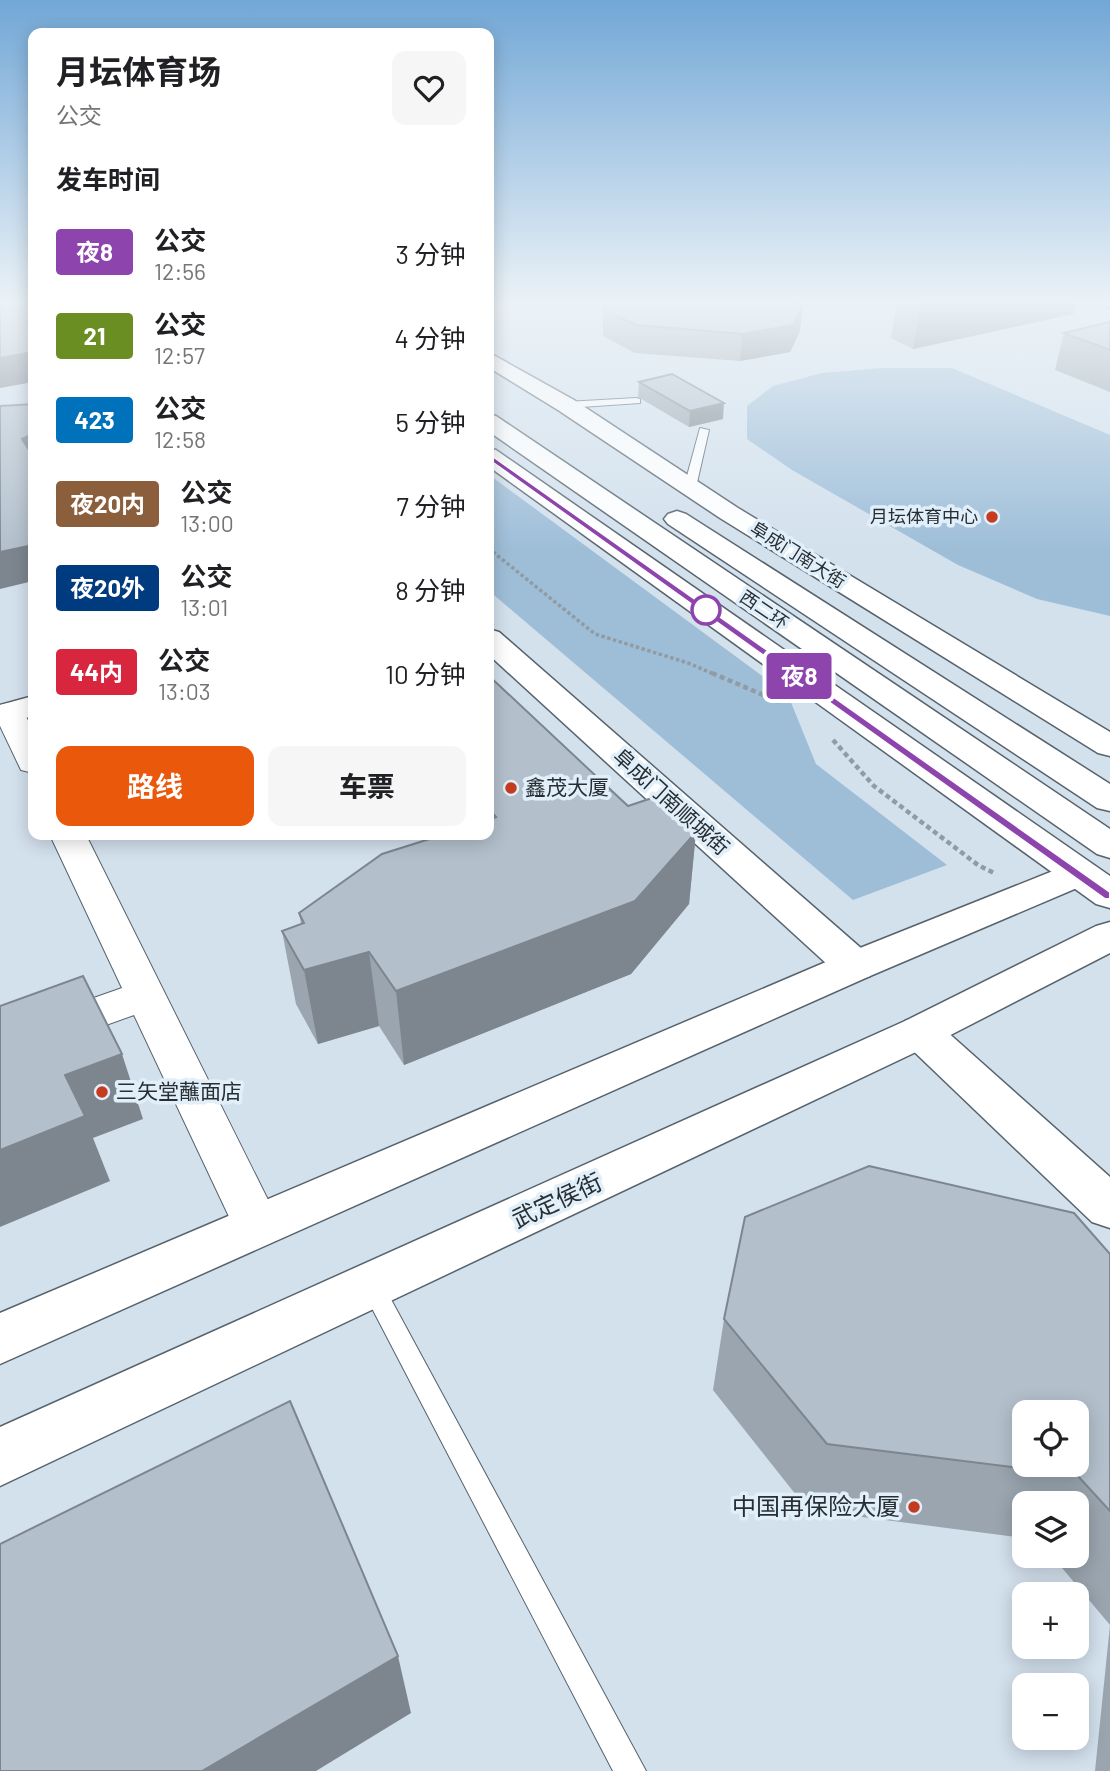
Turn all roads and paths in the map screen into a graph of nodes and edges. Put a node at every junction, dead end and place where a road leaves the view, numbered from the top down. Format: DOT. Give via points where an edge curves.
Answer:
graph roads {
  1 [pos="530,384"];
  2 [pos="636,401"];
  3 [pos="566,405"];
  4 [pos="494,413"];
  5 [pos="494,413"];
  6 [pos="704,430"];
  7 [pos="494,459"];
  8 [pos="690,487"];
  9 [pos="494,553"];
  10 [pos="494,643"];
  11 [pos="787,705"];
  12 [pos="14,711"];
  13 [pos="830,736"];
  14 [pos="1110,746"];
  15 [pos="28,749"];
  16 [pos="1110,800"];
  17 [pos="70,840"];
  18 [pos="1102,868"];
  19 [pos="1032,892"];
  20 [pos="1110,936"];
  21 [pos="855,966"];
  22 [pos="146,995"];
  23 [pos="920,1032"];
  24 [pos="0,1046"];
  25 [pos="1110,1207"];
  26 [pos="257,1226"];
  27 [pos="372,1286"];
  28 [pos="0,1339"];
  29 [pos="0,1457"];
  30 [pos="630,1771"];
  1 -- 3 [label="main road, 阜成门南大街"];
  2 -- 3 [label="lane"];
  3 -- 8 [label="main road, 阜成门南大街"];
  4 -- 16 [label="main road, 西二环"];
  5 -- 18 [label="main road, 西二环"];
  6 -- 8 [label="lane"];
  7 -- 18 [label="main road"];
  8 -- 14 [label="main road, 阜成门南大街"];
  9 -- 11 [label="path" via="595,634 688,663"];
  10 -- 21 [label="main road, 阜成门南顺城街"];
  12 -- 15 [label="street"];
  13 -- 19 [label="path" via="874,786 978,865"];
  17 -- 22 [label="street"];
  18 -- 19 [label="main road"];
  19 -- 21 [label="main road"];
  20 -- 23 [label="main road, 武定侯街"];
  21 -- 26 [label="main road"];
  22 -- 24 [label="street"];
  22 -- 26 [label="street"];
  23 -- 25 [label="main road"];
  23 -- 27 [label="main road, 武定侯街"];
  26 -- 28 [label="main road"];
  27 -- 29 [label="main road, 武定侯街"];
  27 -- 30 [label="lane"];
}
